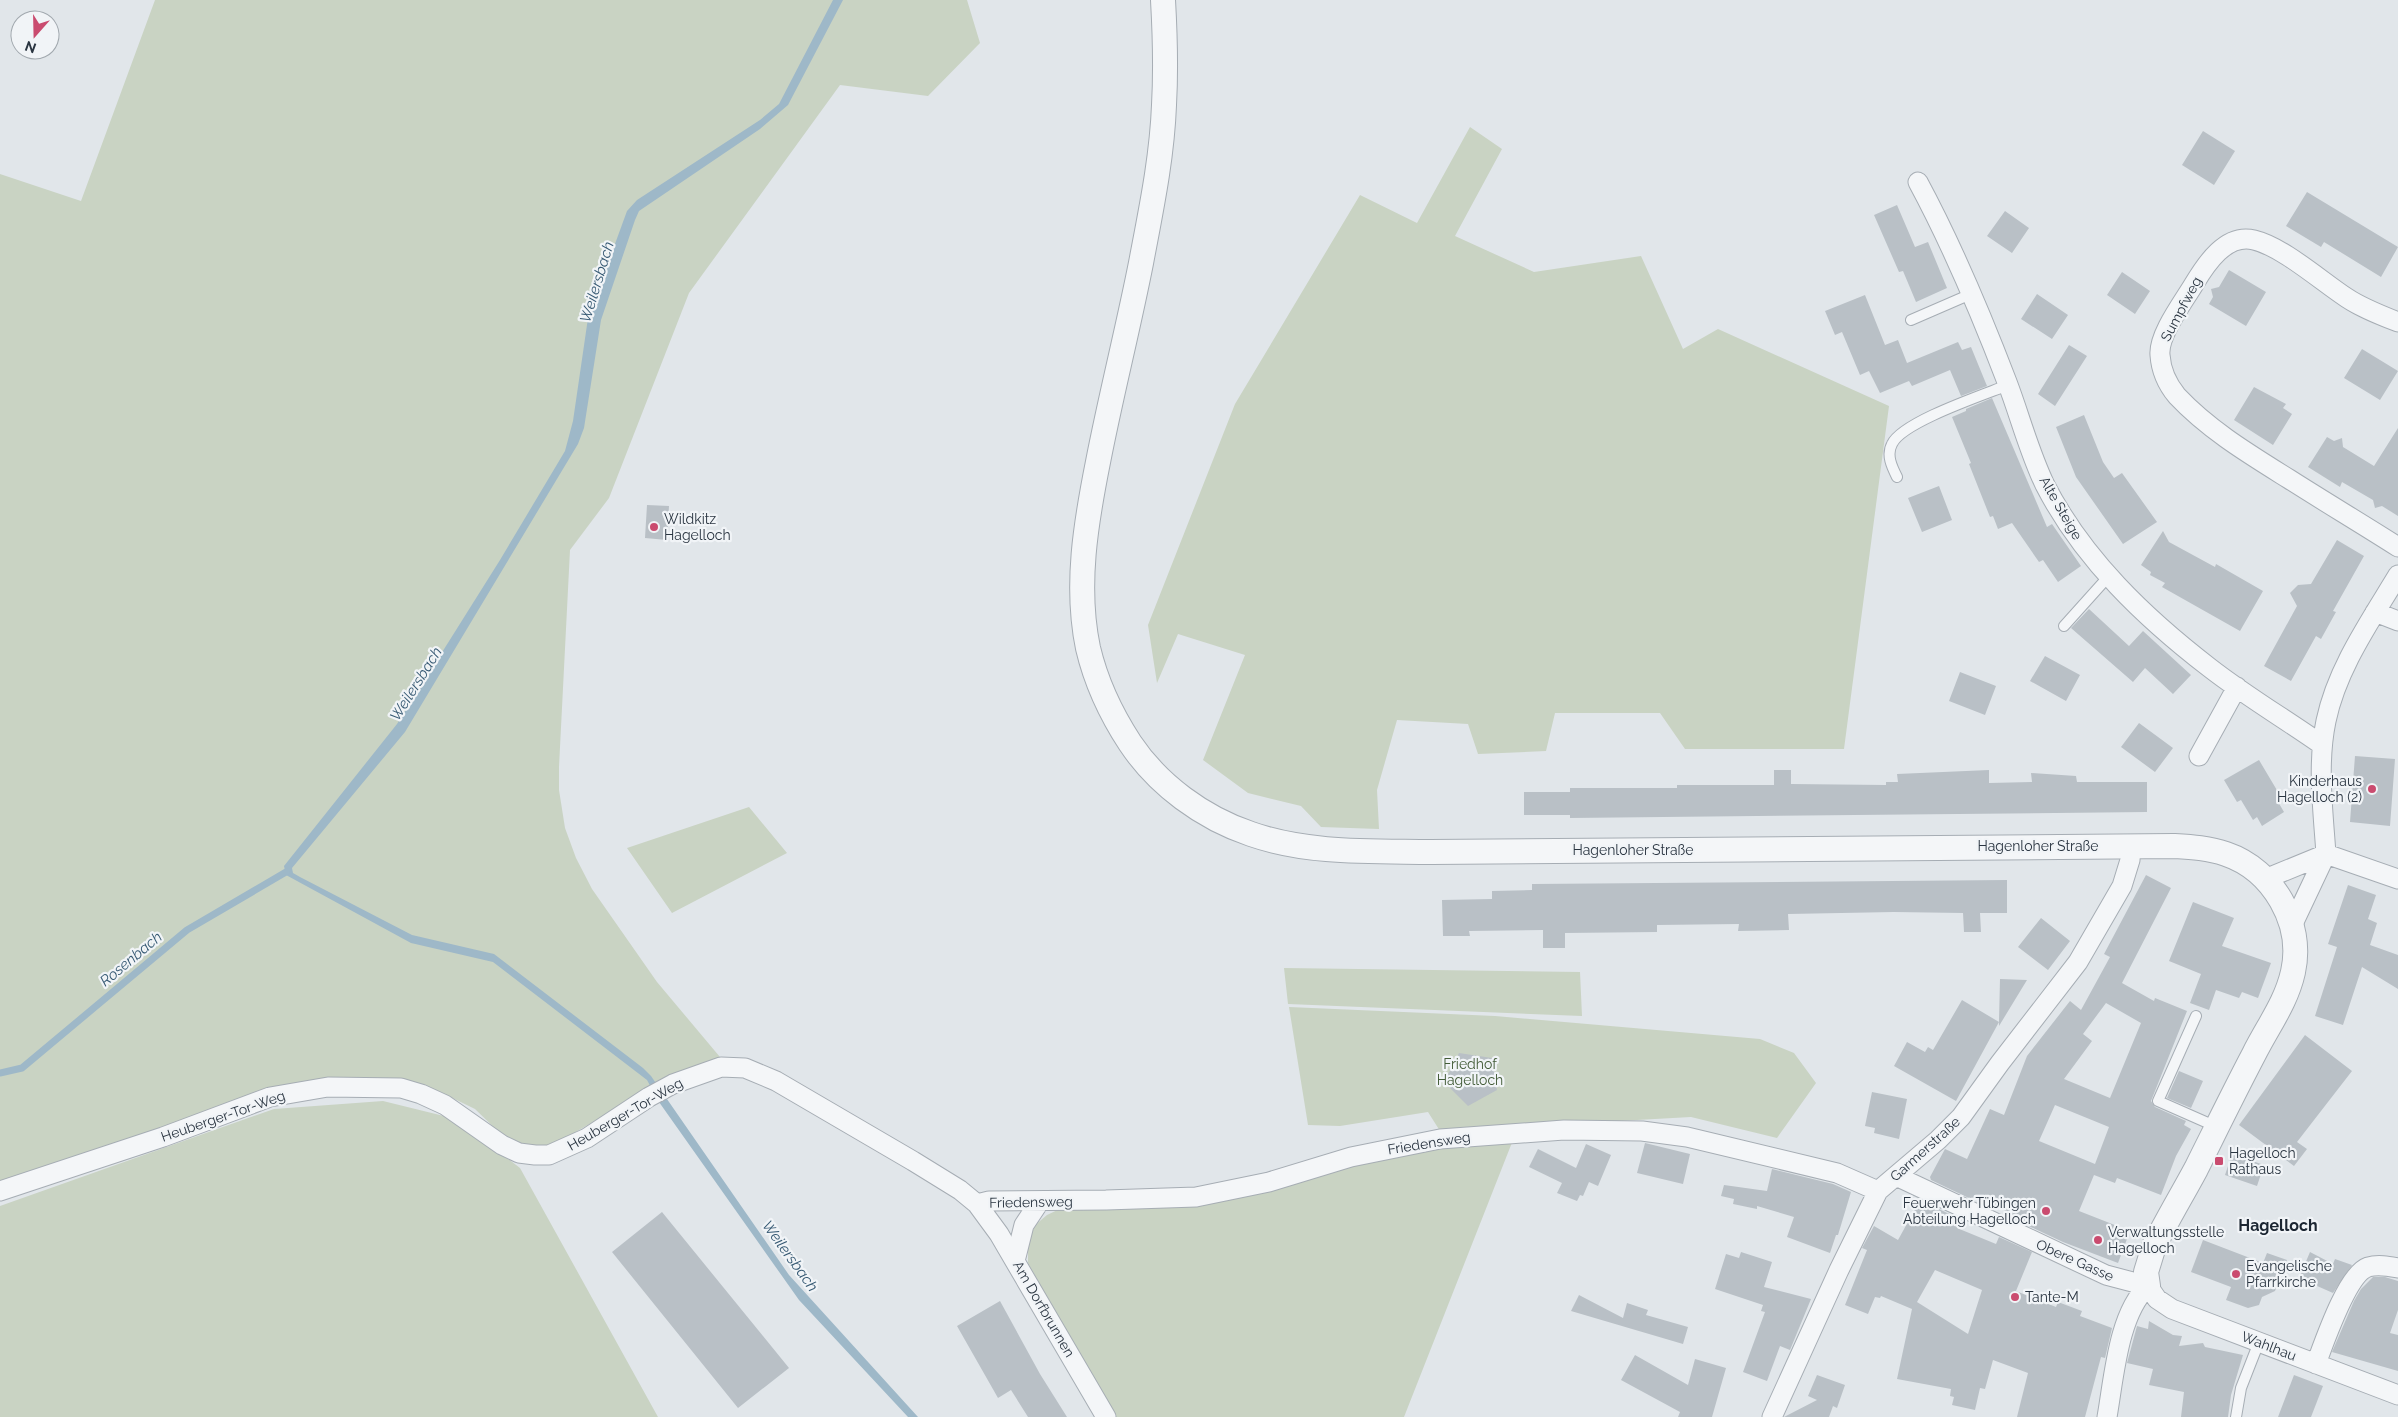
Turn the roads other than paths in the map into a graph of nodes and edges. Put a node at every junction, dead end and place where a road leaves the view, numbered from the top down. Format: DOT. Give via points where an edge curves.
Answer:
graph roads {
  1 [pos="1163,0"];
  2 [pos="1918,182"];
  3 [pos="1971,294"];
  4 [pos="1911,320"];
  5 [pos="2398,322"];
  6 [pos="2008,385"];
  7 [pos="1897,478"];
  8 [pos="2398,547"];
  9 [pos="2398,574"];
  10 [pos="2108,577"];
  11 [pos="2375,612"];
  12 [pos="2398,621"];
  13 [pos="2064,626"];
  14 [pos="2237,687"];
  15 [pos="2322,745"];
  16 [pos="2199,756"];
  17 [pos="2131,846"];
  18 [pos="2326,854"];
  19 [pos="2265,879"];
  20 [pos="2398,880"];
  21 [pos="2292,926"];
  22 [pos="2196,1016"];
  23 [pos="2217,1127"];
  24 [pos="1896,1176"];
  25 [pos="0,1191"];
  26 [pos="1878,1191"];
  27 [pos="1040,1201"];
  28 [pos="977,1204"];
  29 [pos="1015,1261"];
  30 [pos="2398,1268"];
  31 [pos="2148,1286"];
  32 [pos="2258,1342"];
  33 [pos="2316,1364"];
  34 [pos="2398,1395"];
  35 [pos="1106,1417"];
  36 [pos="1772,1417"];
  37 [pos="2107,1417"];
  38 [pos="2236,1417"];
  1 -- 17 [label="street, Hagenloher Straße" via="1165,79 1161,141 1141,264 1090,502 1082,572 1088,645 1101,690 1121,730 1145,764 1186,800 1224,823 1251,834 1297,845 1354,851"];
  2 -- 3 [label="street, Alte Steige"];
  3 -- 4 [label="lane"];
  3 -- 6 [label="street, Alte Steige"];
  5 -- 8 [label="street, Sumpfweg" via="2348,299 2271,247 2253,240 2233,242 2216,252 2201,273 2166,332 2160,352 2163,375 2176,395 2204,421 2237,447"];
  6 -- 7 [label="lane" via="1935,415 1896,436 1890,446 1890,456"];
  6 -- 10 [label="street, Alte Steige" via="2045,484 2079,540"];
  9 -- 11 [label="street"];
  10 -- 13 [label="lane"];
  10 -- 14 [label="street, Alte Steige" via="2178,642"];
  11 -- 12 [label="street"];
  11 -- 15 [label="street" via="2345,670 2326,719"];
  14 -- 15 [label="street, Alte Steige"];
  14 -- 16 [label="street"];
  15 -- 18 [label="street"];
  17 -- 19 [label="street, Hagenloher Straße" via="2208,849 2247,864"];
  17 -- 24 [label="street, Garmerstraße" via="2122,886 2078,962 1961,1117"];
  18 -- 19 [label="street"];
  18 -- 20 [label="street"];
  18 -- 21 [label="street"];
  19 -- 21 [label="street, Hagenloher Straße" via="2286,908"];
  21 -- 23 [label="street, Hagenloher Straße" via="2295,952 2287,991"];
  22 -- 23 [label="lane" via="2158,1101"];
  23 -- 31 [label="street, Hagenloher Straße" via="2152,1251 2146,1272"];
  24 -- 26 [label="street, Garmerstraße"];
  24 -- 31 [label="street, Obere Gasse" via="2106,1275"];
  25 -- 28 [label="street, Heuberger-Tor-Weg" via="163,1137 270,1097 328,1087 401,1088 421,1094 445,1105 510,1149 535,1156 549,1154 587,1138 673,1084 710,1070 732,1067 760,1073 776,1081 913,1161"];
  26 -- 27 [label="street, Friedensweg" via="1837,1173 1687,1137 1642,1131 1574,1130 1440,1139 1351,1157 1269,1182 1196,1197"];
  26 -- 36 [label="street, Garmerstraße"];
  27 -- 28 [label="street, Friedensweg"];
  27 -- 29 [label="street" via="1024,1225"];
  28 -- 29 [label="street, Am Dorfbrunnen"];
  29 -- 35 [label="street, Am Dorfbrunnen"];
  30 -- 33 [label="street" via="2380,1265 2359,1272 2338,1308"];
  31 -- 32 [label="street, Wahlhau" via="2157,1299 2172,1309"];
  31 -- 37 [label="street" via="2140,1293 2127,1319"];
  32 -- 33 [label="street, Wahlhau"];
  32 -- 38 [label="lane" via="2241,1388"];
  33 -- 34 [label="street, Wahlhau"];
}
